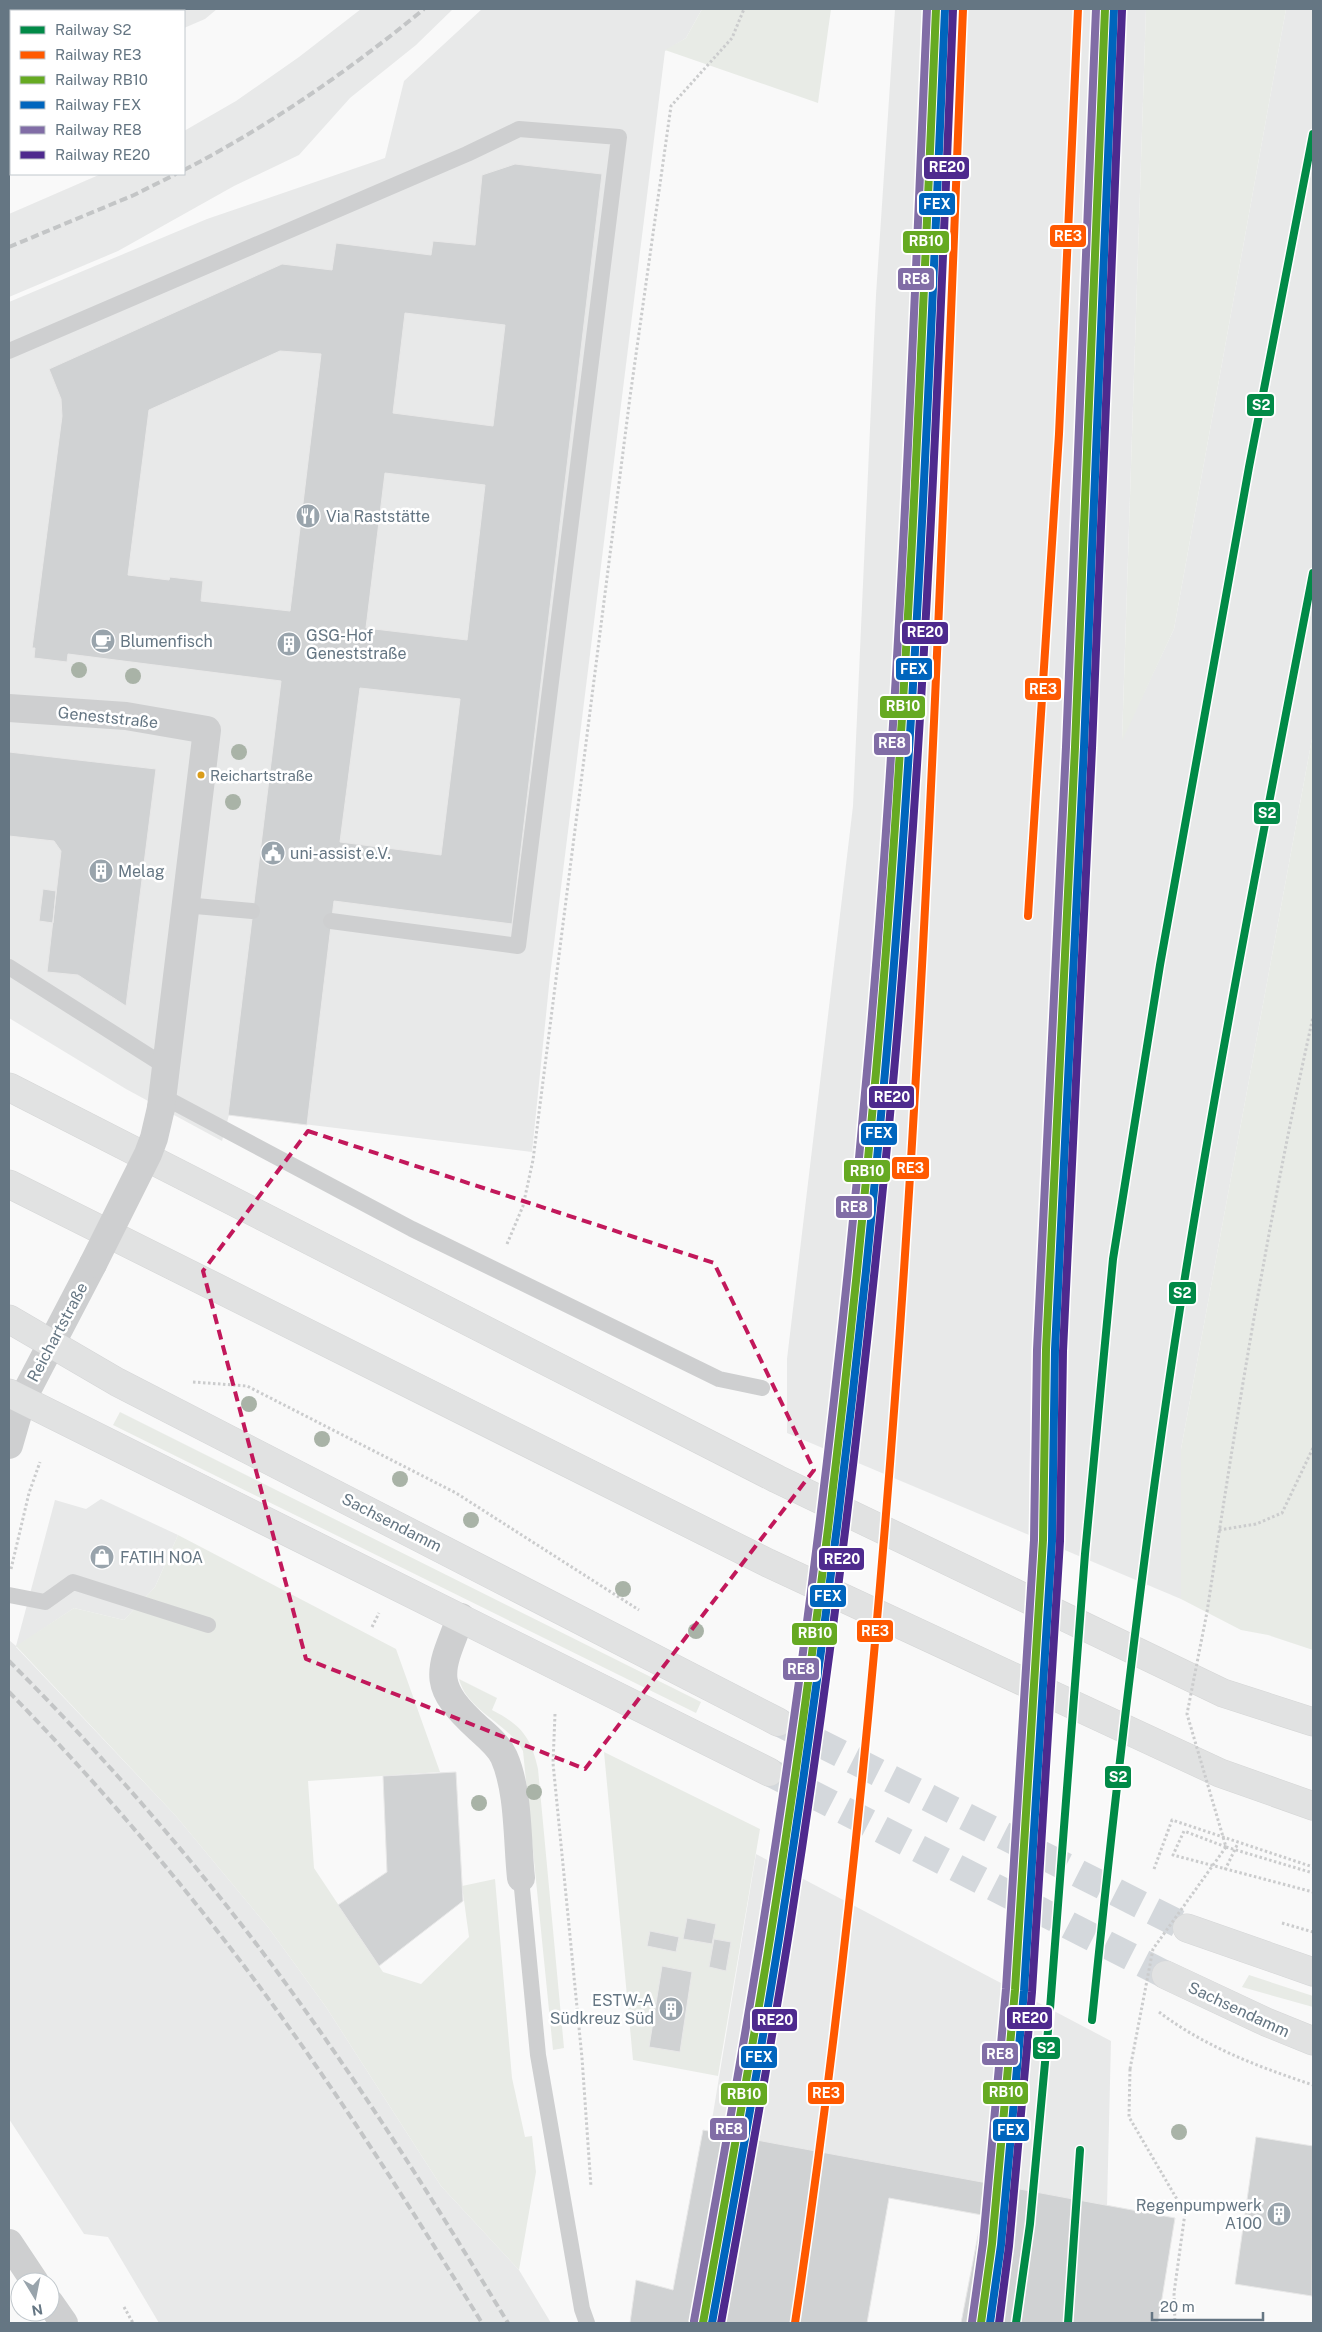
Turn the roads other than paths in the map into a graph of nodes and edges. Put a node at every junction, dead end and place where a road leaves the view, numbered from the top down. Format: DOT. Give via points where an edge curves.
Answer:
graph roads {
  1 [pos="9,351"];
  2 [pos="9,708"];
  3 [pos="184,905"];
  4 [pos="252,911"];
  5 [pos="331,921"];
  6 [pos="9,967"];
  7 [pos="166,1066"];
  8 [pos="9,1087"];
  9 [pos="161,1102"];
  10 [pos="9,1184"];
  11 [pos="9,1319"];
  12 [pos="51,1344"];
  13 [pos="762,1388"];
  14 [pos="15,1396"];
  15 [pos="9,1445"];
  16 [pos="9,1595"];
  17 [pos="461,1617"];
  18 [pos="208,1625"];
  19 [pos="778,1722"];
  20 [pos="1313,1722"];
  21 [pos="769,1772"];
  22 [pos="1313,1806"];
  23 [pos="521,1878"];
  24 [pos="1187,1928"];
  25 [pos="1313,1972"];
  26 [pos="1166,1975"];
  27 [pos="1313,2042"];
  28 [pos="9,2243"];
  29 [pos="28,2272"];
  30 [pos="586,2323"];
  1 -- 5 [label="lane" via="458,158 518,129 619,137 518,946"];
  2 -- 3 [label="street, Geneststraße" via="126,716 207,730"];
  3 -- 4 [label="lane"];
  3 -- 7 [label="street"];
  6 -- 7 [label="lane"];
  7 -- 9 [label="street"];
  8 -- 20 [label="main road" via="776,1479 1223,1693"];
  9 -- 12 [label="street, Reichartstraße, bridge" via="148,1154"];
  9 -- 13 [label="lane" via="718,1379"];
  10 -- 22 [label="main road" via="768,1563 1220,1773"];
  11 -- 12 [label="main road, Sachsendamm"];
  12 -- 14 [label="street, Reichartstraße"];
  12 -- 19 [label="main road, Sachsendamm" via="117,1382"];
  14 -- 15 [label="street, Reichartstraße"];
  14 -- 17 [label="main road"];
  16 -- 18 [label="lane" via="46,1602 74,1582"];
  17 -- 21 [label="main road"];
  17 -- 23 [label="street" via="442,1668 444,1688 457,1709 505,1759 513,1792"];
  23 -- 30 [label="lane" via="538,2055"];
  24 -- 25 [label="main road"];
  26 -- 27 [label="main road, Sachsendamm"];
  28 -- 29 [label="street"];
}
